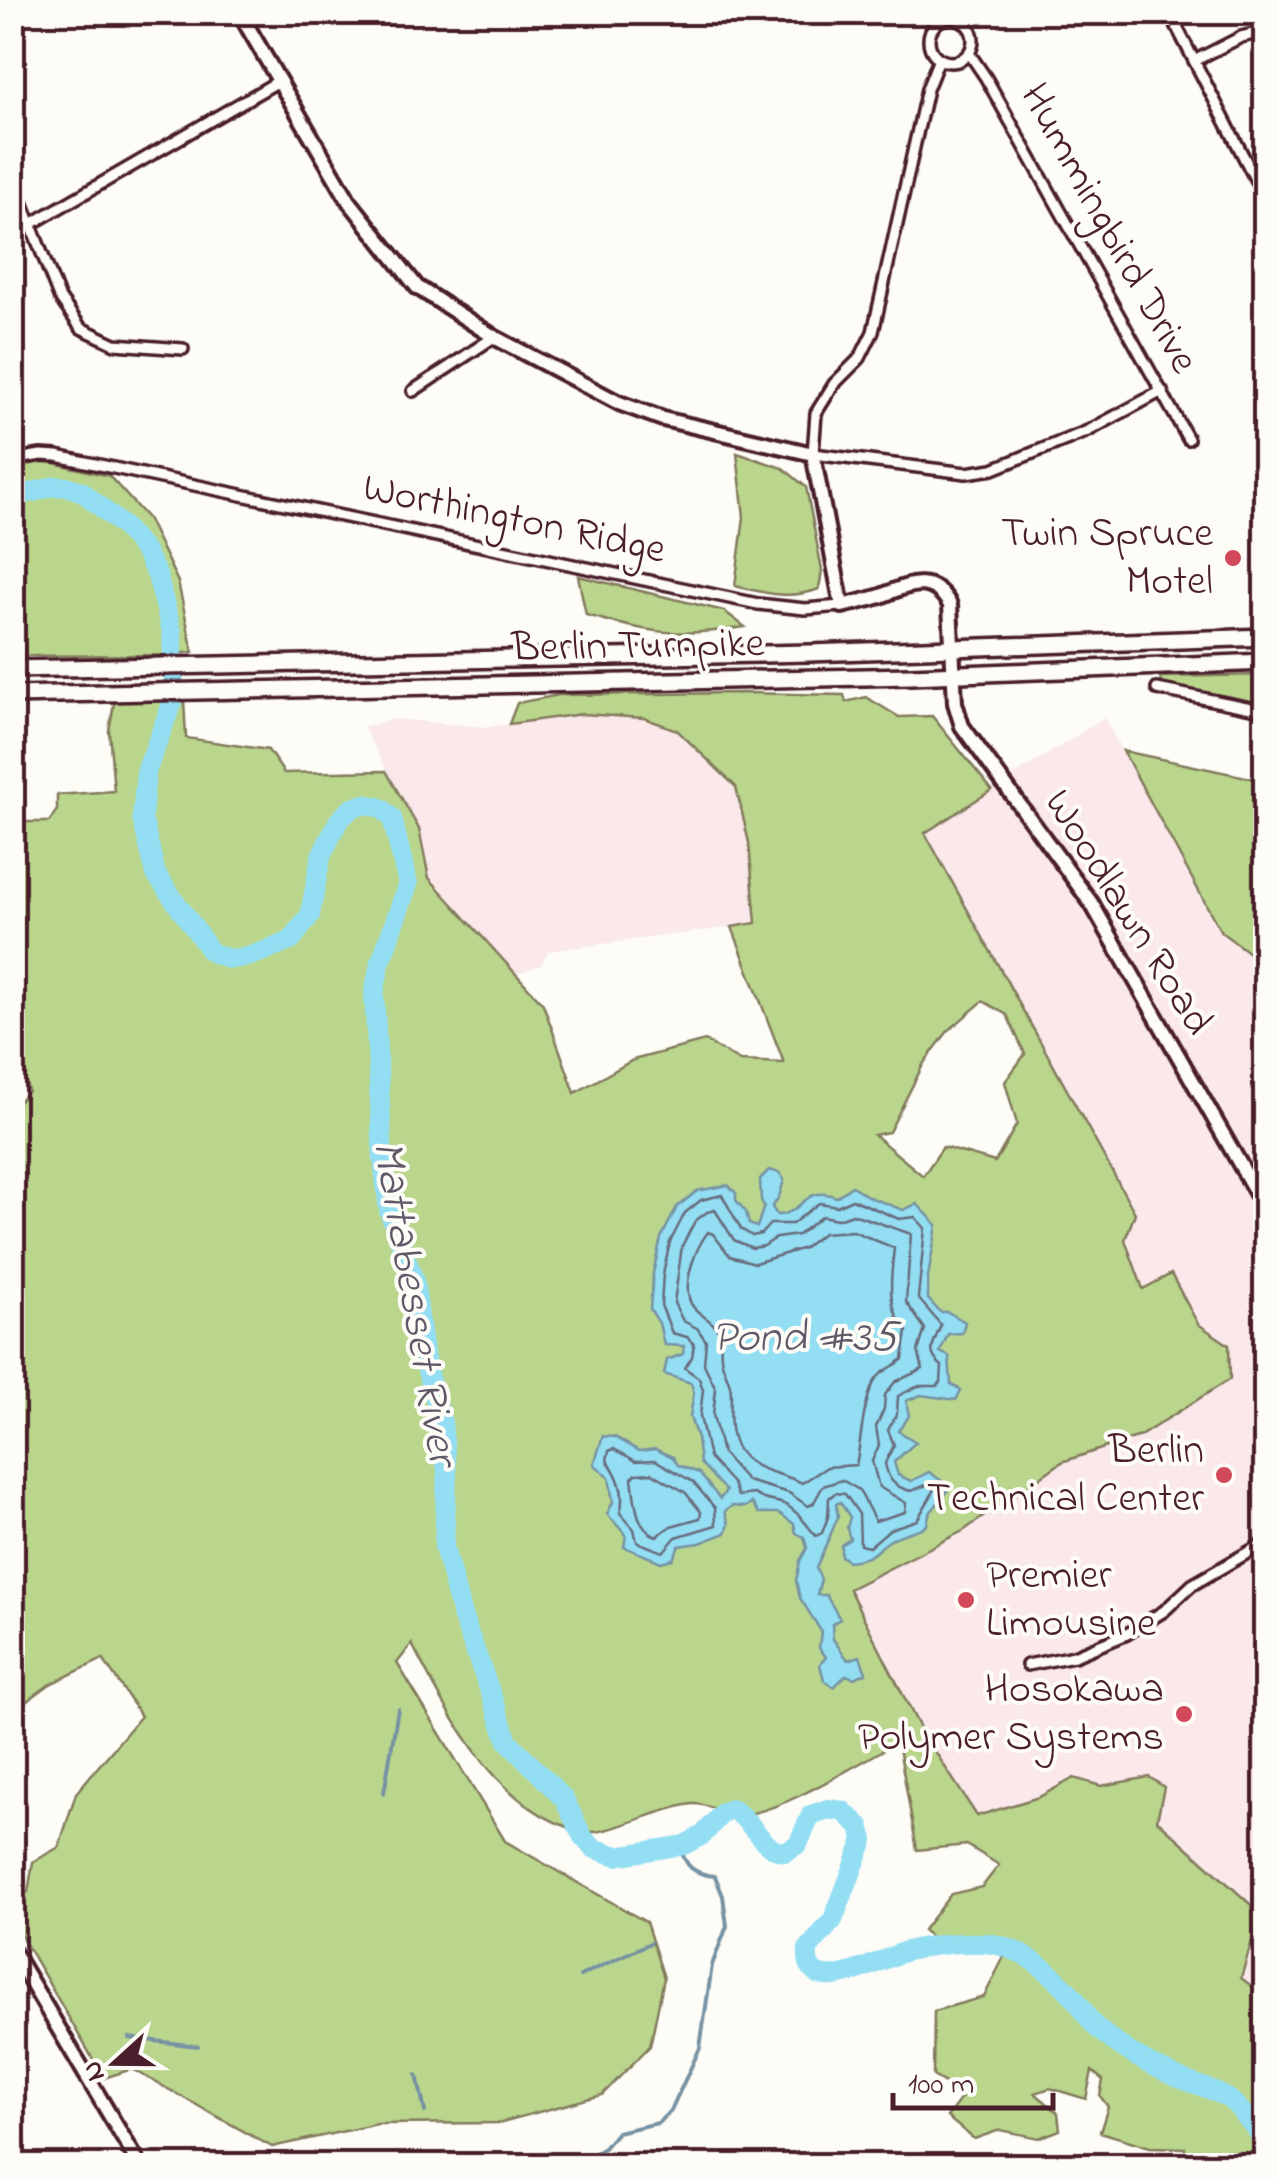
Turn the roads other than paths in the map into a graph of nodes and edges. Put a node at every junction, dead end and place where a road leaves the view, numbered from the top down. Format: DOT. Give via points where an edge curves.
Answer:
graph roads {
  1 [pos="239,12"];
  2 [pos="1170,12"];
  3 [pos="1266,32"];
  4 [pos="969,53"];
  5 [pos="939,59"];
  6 [pos="1194,61"];
  7 [pos="277,82"];
  8 [pos="12,176"];
  9 [pos="1266,200"];
  10 [pos="32,223"];
  11 [pos="494,338"];
  12 [pos="183,348"];
  13 [pos="413,391"];
  14 [pos="1162,391"];
  15 [pos="1188,439"];
  16 [pos="813,454"];
  17 [pos="12,460"];
  18 [pos="842,606"];
  19 [pos="1266,637"];
  20 [pos="952,649"];
  21 [pos="1266,662"];
  22 [pos="12,669"];
  23 [pos="954,675"];
  24 [pos="1157,689"];
  25 [pos="12,696"];
  26 [pos="1266,711"];
  27 [pos="1266,1210"];
  28 [pos="1266,1542"];
  29 [pos="1027,1664"];
  30 [pos="12,1950"];
  31 [pos="140,2166"];
  1 -- 7 [label="street"];
  2 -- 6 [label="street"];
  3 -- 6 [label="street"];
  4 -- 5 [label="street, Hummingbird Drive" via="954,62"];
  4 -- 5 [label="street, Hummingbird Drive" via="970,28 947,18 929,35"];
  4 -- 14 [label="street, Hummingbird Drive"];
  5 -- 16 [label="street, Hummingbird Drive" via="873,332 816,413"];
  6 -- 9 [label="street"];
  7 -- 10 [label="street"];
  7 -- 11 [label="street" via="349,201 417,286"];
  8 -- 10 [label="street"];
  10 -- 12 [label="street" via="59,297 81,328 115,344"];
  11 -- 13 [label="street"];
  11 -- 16 [label="street" via="619,403"];
  14 -- 15 [label="street, Hummingbird Drive"];
  14 -- 16 [label="street" via="1088,431 992,469 966,473"];
  16 -- 18 [label="street, Hummingbird Drive"];
  17 -- 18 [label="street, Worthington Ridge" via="57,456 758,604"];
  18 -- 20 [label="street, Worthington Ridge" via="912,584 934,587 950,605"];
  19 -- 20 [label="highway, Berlin Turnpike"];
  20 -- 22 [label="highway, Berlin Turnpike"];
  20 -- 23 [label="street, Woodlawn Road"];
  21 -- 23 [label="highway, Berlin Turnpike"];
  23 -- 25 [label="highway, Berlin Turnpike"];
  23 -- 27 [label="street, Woodlawn Road" via="962,726 1092,904"];
  24 -- 26 [label="street"];
  28 -- 29 [label="street" via="1192,1584 1127,1634 1074,1656"];
  30 -- 31 [label="street"];
}
